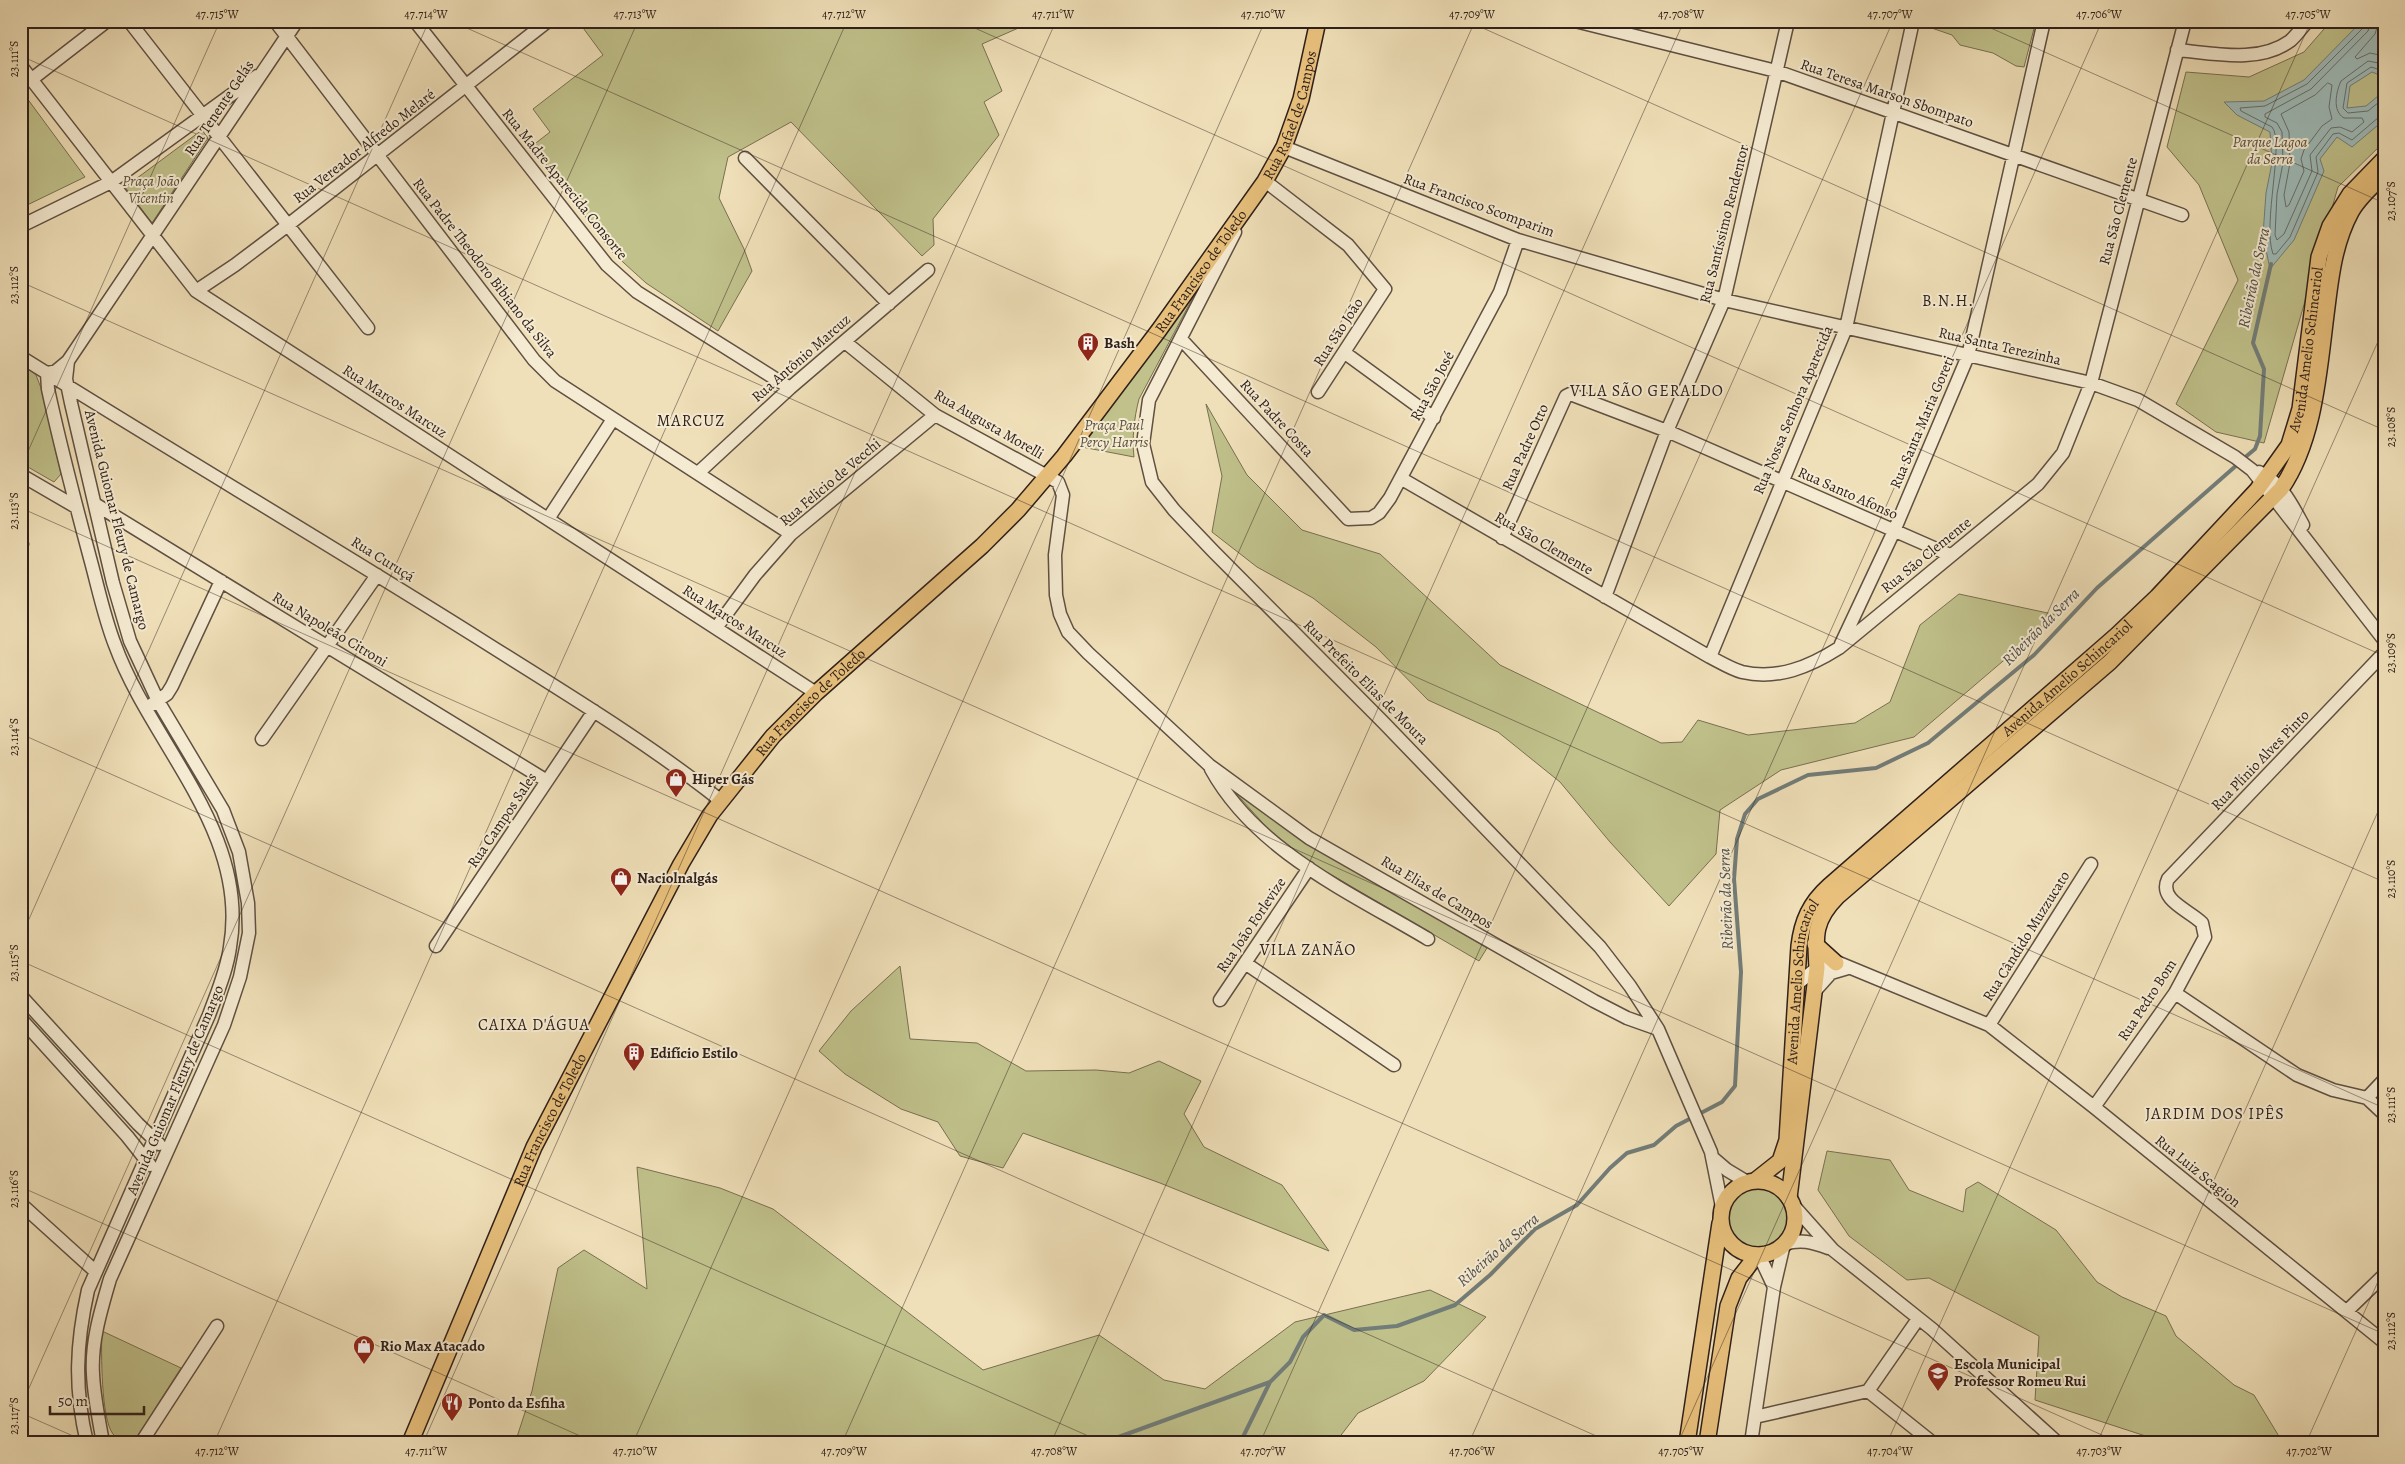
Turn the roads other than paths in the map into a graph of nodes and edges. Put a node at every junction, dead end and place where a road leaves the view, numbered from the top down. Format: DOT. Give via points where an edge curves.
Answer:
graph roads {
  1 [pos="107,21"];
  2 [pos="130,21"];
  3 [pos="275,21"];
  4 [pos="297,21"];
  5 [pos="415,21"];
  6 [pos="548,21"];
  7 [pos="1318,21"];
  8 [pos="1788,21"];
  9 [pos="1913,21"];
  10 [pos="2044,21"];
  11 [pos="2185,21"];
  12 [pos="2308,21"];
  13 [pos="1579,22"];
  14 [pos="287,36"];
  15 [pos="2177,50"];
  16 [pos="21,66"];
  17 [pos="263,71"];
  18 [pos="1776,71"];
  19 [pos="32,79"];
  20 [pos="467,87"];
  21 [pos="1894,111"];
  22 [pos="203,115"];
  23 [pos="220,137"];
  24 [pos="1284,147"];
  25 [pos="2014,155"];
  26 [pos="377,156"];
  27 [pos="745,158"];
  28 [pos="2384,158"];
  29 [pos="2384,175"];
  30 [pos="1264,181"];
  31 [pos="110,182"];
  32 [pos="2138,200"];
  33 [pos="1249,205"];
  34 [pos="2182,215"];
  35 [pos="288,225"];
  36 [pos="21,226"];
  37 [pos="153,236"];
  38 [pos="1518,240"];
  39 [pos="928,270"];
  40 [pos="196,291"];
  41 [pos="1724,300"];
  42 [pos="889,304"];
  43 [pos="368,328"];
  44 [pos="1846,328"];
  45 [pos="1181,339"];
  46 [pos="845,342"];
  47 [pos="1345,353"];
  48 [pos="1968,356"];
  49 [pos="21,357"];
  50 [pos="68,361"];
  51 [pos="47,373"];
  52 [pos="2091,383"];
  53 [pos="68,386"];
  54 [pos="790,388"];
  55 [pos="1318,392"];
  56 [pos="1566,396"];
  57 [pos="935,416"];
  58 [pos="1434,418"];
  59 [pos="613,419"];
  60 [pos="1666,431"];
  61 [pos="698,472"];
  62 [pos="21,475"];
  63 [pos="1048,476"];
  64 [pos="1402,479"];
  65 [pos="2265,480"];
  66 [pos="1781,481"];
  67 [pos="2277,494"];
  68 [pos="95,504"];
  69 [pos="76,507"];
  70 [pos="548,519"];
  71 [pos="1348,519"];
  72 [pos="1894,530"];
  73 [pos="791,534"];
  74 [pos="1502,538"];
  75 [pos="1950,555"];
  76 [pos="377,575"];
  77 [pos="221,581"];
  78 [pos="1605,596"];
  79 [pos="716,628"];
  80 [pos="2384,640"];
  81 [pos="328,647"];
  82 [pos="1838,648"];
  83 [pos="2384,653"];
  84 [pos="1710,657"];
  85 [pos="816,692"];
  86 [pos="158,701"];
  87 [pos="145,708"];
  88 [pos="594,712"];
  89 [pos="262,740"];
  90 [pos="1209,766"];
  91 [pos="547,781"];
  92 [pos="720,800"];
  93 [pos="2091,864"];
  94 [pos="1309,868"];
  95 [pos="2165,892"];
  96 [pos="1428,939"];
  97 [pos="1816,944"];
  98 [pos="436,946"];
  99 [pos="1245,962"];
  100 [pos="1836,963"];
  101 [pos="1853,967"];
  102 [pos="1817,968"];
  103 [pos="1797,984"];
  104 [pos="1814,992"];
  105 [pos="2175,993"];
  106 [pos="21,996"];
  107 [pos="1220,1000"];
  108 [pos="21,1019"];
  109 [pos="1989,1026"];
  110 [pos="1658,1029"];
  111 [pos="1394,1065"];
  112 [pos="2384,1080"];
  113 [pos="2367,1098"];
  114 [pos="2094,1107"];
  115 [pos="2384,1114"];
  116 [pos="154,1140"];
  117 [pos="168,1150"];
  118 [pos="1712,1155"];
  119 [pos="145,1161"];
  120 [pos="158,1173"];
  121 [pos="1751,1181"];
  122 [pos="1791,1201"];
  123 [pos="21,1204"];
  124 [pos="1721,1213"];
  125 [pos="1784,1244"];
  126 [pos="1833,1250"];
  127 [pos="1758,1255"];
  128 [pos="95,1271"];
  129 [pos="2384,1275"];
  130 [pos="1774,1287"];
  131 [pos="2347,1311"];
  132 [pos="1918,1319"];
  133 [pos="217,1326"];
  134 [pos="2384,1342"];
  135 [pos="1868,1391"];
  136 [pos="1755,1417"];
  137 [pos="86,1439"];
  138 [pos="104,1442"];
  139 [pos="141,1443"];
  140 [pos="410,1443"];
  141 [pos="1687,1443"];
  142 [pos="1707,1443"];
  143 [pos="1752,1443"];
  144 [pos="1933,1443"];
  145 [pos="2058,1443"];
  1 -- 19 [label="street"];
  2 -- 22 [label="street"];
  3 -- 14 [label="street, Rua Padre Theodoro Bibiano da Silva"];
  4 -- 14 [label="street, Rua Tenente Gelás"];
  5 -- 20 [label="street, Rua Madre Aparecida Consorte"];
  6 -- 20 [label="street, Rua Vereador Alfredo Melaré"];
  7 -- 24 [label="main road, Rua Rafael de Campos" via="1301,98"];
  8 -- 18 [label="street, Rua Santíssimo Rendentor"];
  9 -- 21 [label="street, Rua Nossa Senhora Aparecida"];
  10 -- 25 [label="street, Rua Santa Maria Goreti"];
  11 -- 15 [label="street, Rua São Clemente"];
  12 -- 15 [label="street" via="2289,41 2264,53 2238,56"];
  13 -- 18 [label="street, Rua Teresa Marson Sbompato"];
  14 -- 17 [label="street, Rua Tenente Gelás"];
  14 -- 26 [label="street, Rua Padre Theodoro Bibiano da Silva"];
  15 -- 32 [label="street, Rua São Clemente"];
  16 -- 19 [label="street, Rua Marcos Marcuz"];
  17 -- 22 [label="street"];
  17 -- 23 [label="street, Rua Tenente Gelás"];
  18 -- 21 [label="street, Rua Teresa Marson Sbompato"];
  18 -- 41 [label="street, Rua Santíssimo Rendentor"];
  19 -- 31 [label="street, Rua Marcos Marcuz"];
  20 -- 26 [label="street, Rua Vereador Alfredo Melaré"];
  20 -- 54 [label="street, Rua Madre Aparecida Consorte" via="607,265 638,292"];
  21 -- 25 [label="street, Rua Teresa Marson Sbompato"];
  21 -- 44 [label="street, Rua Nossa Senhora Aparecida"];
  22 -- 23 [label="street"];
  22 -- 31 [label="street"];
  23 -- 35 [label="street"];
  23 -- 37 [label="street, Rua Tenente Gelás"];
  24 -- 30 [label="main road, Rua Rafael de Campos"];
  24 -- 38 [label="street, Rua Francisco Scomparim"];
  25 -- 32 [label="street, Rua Teresa Marson Sbompato"];
  25 -- 48 [label="street, Rua Santa Maria Goreti"];
  26 -- 35 [label="street, Rua Vereador Alfredo Melaré"];
  26 -- 59 [label="street, Rua Padre Theodoro Bibiano da Silva" via="534,360 555,380"];
  27 -- 42 [label="street"];
  28 -- 65 [label="main road, Avenida Amelio Schincariol" via="2350,194 2330,226 2319,257 2300,409 2289,445"];
  29 -- 67 [label="main road, Avenida Amelio Schincariol" via="2352,211 2337,244 2312,407 2291,475"];
  30 -- 33 [label="main road, Rua Rafael de Campos"];
  30 -- 47 [label="street, Rua São João" via="1348,245 1385,289"];
  31 -- 36 [label="street"];
  31 -- 37 [label="street, Rua Marcos Marcuz"];
  32 -- 34 [label="street, Rua Teresa Marson Sbompato"];
  32 -- 52 [label="street, Rua São Clemente"];
  33 -- 45 [label="street, Rua Prefeito Elias de Moura"];
  33 -- 63 [label="main road, Rua Francisco de Toledo"];
  35 -- 40 [label="street, Rua Vereador Alfredo Melaré"];
  35 -- 43 [label="street"];
  37 -- 40 [label="street, Rua Marcos Marcuz"];
  37 -- 50 [label="street, Rua Tenente Gelás"];
  38 -- 41 [label="street, Rua Francisco Scomparim"];
  38 -- 58 [label="street, Rua São José" via="1500,292"];
  39 -- 42 [label="street, Rua Antônio Marcuz"];
  40 -- 70 [label="street, Rua Marcos Marcuz"];
  41 -- 44 [label="street, Rua Santa Terezinha"];
  41 -- 60 [label="street, Rua Santíssimo Rendentor"];
  42 -- 46 [label="street, Rua Antônio Marcuz"];
  44 -- 48 [label="street, Rua Santa Terezinha"];
  44 -- 66 [label="street, Rua Nossa Senhora Aparecida"];
  45 -- 71 [label="street, Rua Padre Costa"];
  45 -- 110 [label="street, Rua Prefeito Elias de Moura" via="1149,400 1143,444 1152,482 1214,552 1600,947"];
  46 -- 54 [label="street, Rua Antônio Marcuz"];
  46 -- 57 [label="street, Rua Augusta Morelli"];
  47 -- 55 [label="street, Rua São João"];
  47 -- 58 [label="street"];
  48 -- 52 [label="street, Rua Santa Terezinha"];
  48 -- 72 [label="street, Rua Santa Maria Goreti"];
  49 -- 51 [label="street, Rua Curuçá"];
  50 -- 51 [label="street, Rua Tenente Gelás" via="56,371"];
  50 -- 53 [label="street"];
  51 -- 53 [label="street, Rua Curuçá"];
  51 -- 69 [label="street"];
  52 -- 65 [label="street, Rua Santa Terezinha" via="2138,400 2244,463"];
  52 -- 75 [label="street, Rua São Clemente" via="2063,453 2038,484"];
  53 -- 68 [label="street, Avenida Guiomar Fleury de Camargo"];
  53 -- 76 [label="street, Rua Curuçá"];
  54 -- 61 [label="street, Rua Antônio Marcuz"];
  56 -- 60 [label="street, Rua Santo Afonso" via="1572,394"];
  56 -- 74 [label="street, Rua Padre Otto"];
  57 -- 63 [label="street, Rua Augusta Morelli"];
  57 -- 73 [label="street, Rua Felicio de Vecchi"];
  58 -- 64 [label="street, Rua São José"];
  59 -- 61 [label="street, Rua Padre Theodoro Bibiano da Silva"];
  59 -- 70 [label="street"];
  60 -- 66 [label="street, Rua Santo Afonso"];
  60 -- 78 [label="street, Rua Santíssimo Rendentor"];
  61 -- 73 [label="street, Rua Padre Theodoro Bibiano da Silva"];
  62 -- 69 [label="street"];
  63 -- 85 [label="main road, Rua Francisco de Toledo" via="982,546"];
  63 -- 90 [label="street, Rua Elias de Campos" via="1058,482 1063,495 1054,575 1060,614 1068,632"];
  64 -- 71 [label="street, Rua São José" via="1379,513 1371,518"];
  64 -- 74 [label="street, Rua São Clemente"];
  65 -- 67 [label="street"];
  65 -- 103 [label="main road, Avenida Amelio Schincariol" via="2118,635 1818,896 1810,907 1801,932"];
  66 -- 72 [label="street, Rua Santo Afonso"];
  66 -- 84 [label="street, Rua Nossa Senhora Aparecida"];
  67 -- 80 [label="street"];
  67 -- 97 [label="main road, Avenida Amelio Schincariol" via="2110,662 1830,904 1818,924"];
  68 -- 77 [label="street, Rua Napoleão Citroni"];
  68 -- 86 [label="street, Avenida Guiomar Fleury de Camargo" via="130,641"];
  69 -- 87 [label="street" via="115,647"];
  70 -- 79 [label="street, Rua Marcos Marcuz"];
  72 -- 75 [label="street, Rua Santo Afonso"];
  72 -- 82 [label="street, Rua Santa Maria Goreti"];
  73 -- 79 [label="street, Rua Felicio de Vecchi" via="755,575"];
  74 -- 78 [label="street, Rua São Clemente"];
  75 -- 82 [label="street, Rua São Clemente"];
  76 -- 81 [label="street"];
  76 -- 88 [label="street, Rua Curuçá"];
  77 -- 81 [label="street, Rua Napoleão Citroni"];
  77 -- 86 [label="street" via="172,686"];
  78 -- 84 [label="street, Rua São Clemente"];
  79 -- 85 [label="street, Rua Marcos Marcuz"];
  81 -- 89 [label="street"];
  81 -- 91 [label="street, Rua Napoleão Citroni"];
  82 -- 84 [label="street, Rua São Clemente" via="1796,670 1766,675 1740,672"];
  83 -- 95 [label="street, Rua Plínio Alves Pinto" via="2168,879"];
  85 -- 92 [label="main road, Rua Francisco de Toledo" via="773,736"];
  86 -- 87 [label="street"];
  86 -- 117 [label="street, Avenida Guiomar Fleury de Camargo" via="232,829 244,878 249,933 240,977 224,1024"];
  87 -- 116 [label="street" via="184,773 216,839 229,880 233,924 224,973"];
  88 -- 91 [label="street, Rua Campos Sales"];
  88 -- 92 [label="street, Rua Curuçá" via="678,767"];
  90 -- 94 [label="street, Rua Elias de Campos" via="1227,795 1265,836"];
  90 -- 110 [label="street, Rua Elias de Campos" via="1309,838 1594,1001"];
  91 -- 98 [label="street, Rua Campos Sales"];
  92 -- 140 [label="main road, Rua Francisco de Toledo" via="681,864 534,1147"];
  93 -- 109 [label="street, Rua Cândido Muzzucato"];
  94 -- 96 [label="street, Rua Elias de Campos"];
  94 -- 99 [label="street, Rua João Forlevize"];
  95 -- 105 [label="street, Rua Pedro Bom" via="2202,923 2206,931"];
  97 -- 100 [label="main road"];
  97 -- 102 [label="main road, Avenida Amelio Schincariol"];
  99 -- 107 [label="street, Rua João Forlevize"];
  99 -- 111 [label="street"];
  100 -- 101 [label="street, Rua Luiz Scagion"];
  100 -- 102 [label="street"];
  101 -- 104 [label="street" via="1831,973"];
  101 -- 109 [label="street, Rua Luiz Scagion"];
  102 -- 103 [label="street"];
  102 -- 104 [label="main road, Avenida Amelio Schincariol"];
  103 -- 121 [label="main road, Avenida Amelio Schincariol" via="1786,1140 1780,1160"];
  104 -- 122 [label="main road, Avenida Amelio Schincariol"];
  105 -- 113 [label="street" via="2297,1075 2333,1090"];
  105 -- 114 [label="street, Rua Pedro Bom"];
  106 -- 116 [label="street"];
  108 -- 119 [label="street" via="127,1136"];
  109 -- 114 [label="street, Rua Luiz Scagion"];
  110 -- 118 [label="street, Rua Prefeito Elias de Moura"];
  112 -- 113 [label="street"];
  113 -- 115 [label="street"];
  114 -- 131 [label="street, Rua Luiz Scagion"];
  116 -- 117 [label="street"];
  116 -- 119 [label="street"];
  117 -- 120 [label="street, Avenida Guiomar Fleury de Camargo"];
  118 -- 121 [label="street, Rua Prefeito Elias de Moura" via="1727,1170"];
  118 -- 124 [label="street, Rua Prefeito Elias de Moura"];
  119 -- 120 [label="street"];
  119 -- 128 [label="street"];
  120 -- 138 [label="street, Avenida Guiomar Fleury de Camargo" via="110,1279 96,1331 92,1373"];
  121 -- 122 [label="main road" via="1775,1185"];
  121 -- 124 [label="main road, Avenida Amelio Schincariol" via="1731,1192"];
  122 -- 125 [label="main road, Avenida Amelio Schincariol" via="1795,1217 1793,1230"];
  122 -- 126 [label="street"];
  123 -- 128 [label="street"];
  124 -- 127 [label="main road" via="1722,1230 1727,1240 1745,1253"];
  124 -- 141 [label="main road"];
  125 -- 126 [label="street" via="1809,1241"];
  125 -- 127 [label="main road"];
  125 -- 130 [label="street"];
  126 -- 132 [label="street"];
  127 -- 130 [label="street"];
  127 -- 142 [label="main road" via="1739,1278 1728,1306"];
  128 -- 137 [label="street" via="82,1314 78,1349 79,1402"];
  129 -- 131 [label="street"];
  130 -- 136 [label="street"];
  131 -- 134 [label="street, Rua Luiz Scagion"];
  132 -- 135 [label="street"];
  132 -- 145 [label="street"];
  133 -- 139 [label="street"];
  135 -- 136 [label="street"];
  135 -- 144 [label="street"];
  136 -- 143 [label="street"];
  137 -- 138 [label="street"];
}
